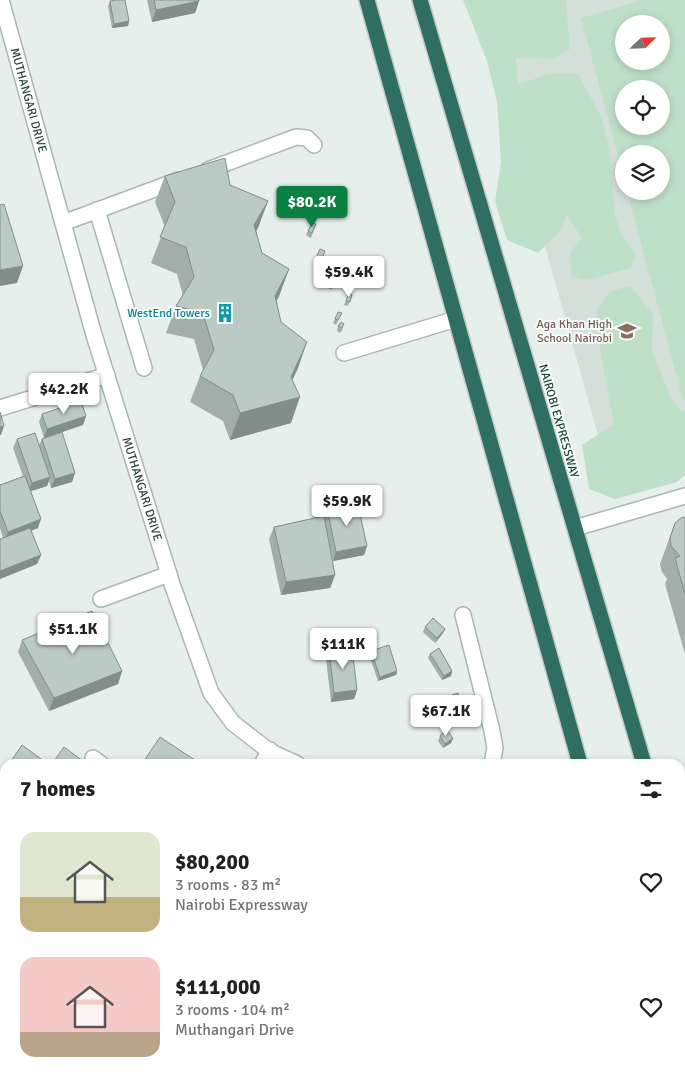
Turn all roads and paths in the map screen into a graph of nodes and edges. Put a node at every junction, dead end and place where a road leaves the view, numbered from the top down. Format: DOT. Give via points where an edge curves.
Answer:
graph roads {
  1 [pos="1,0"];
  2 [pos="367,0"];
  3 [pos="420,0"];
  4 [pos="314,144"];
  5 [pos="97,210"];
  6 [pos="63,223"];
  7 [pos="456,319"];
  8 [pos="344,353"];
  9 [pos="144,368"];
  10 [pos="107,375"];
  11 [pos="0,408"];
  12 [pos="685,496"];
  13 [pos="575,528"];
  14 [pos="169,574"];
  15 [pos="101,599"];
  16 [pos="463,616"];
  17 [pos="270,750"];
  18 [pos="265,759"];
  19 [pos="287,759"];
  20 [pos="493,759"];
  21 [pos="579,759"];
  22 [pos="643,759"];
  1 -- 6 [label="street, MUTHANGARI DRIVE"];
  2 -- 7 [label="highway"];
  3 -- 13 [label="highway, NAIROBI EXPRESSWAY"];
  4 -- 5 [label="street" via="307,138 296,137"];
  5 -- 6 [label="street"];
  5 -- 9 [label="street"];
  6 -- 10 [label="street, MUTHANGARI DRIVE"];
  7 -- 8 [label="street"];
  7 -- 21 [label="highway"];
  10 -- 11 [label="street"];
  10 -- 14 [label="street, MUTHANGARI DRIVE"];
  12 -- 13 [label="street"];
  13 -- 22 [label="highway, NAIROBI EXPRESSWAY"];
  14 -- 15 [label="street"];
  14 -- 17 [label="street, MUTHANGARI DRIVE" via="211,693 233,723"];
  16 -- 20 [label="street" via="492,732"];
  17 -- 18 [label="street"];
  17 -- 19 [label="street, MUTHANGARI DRIVE"];
}
